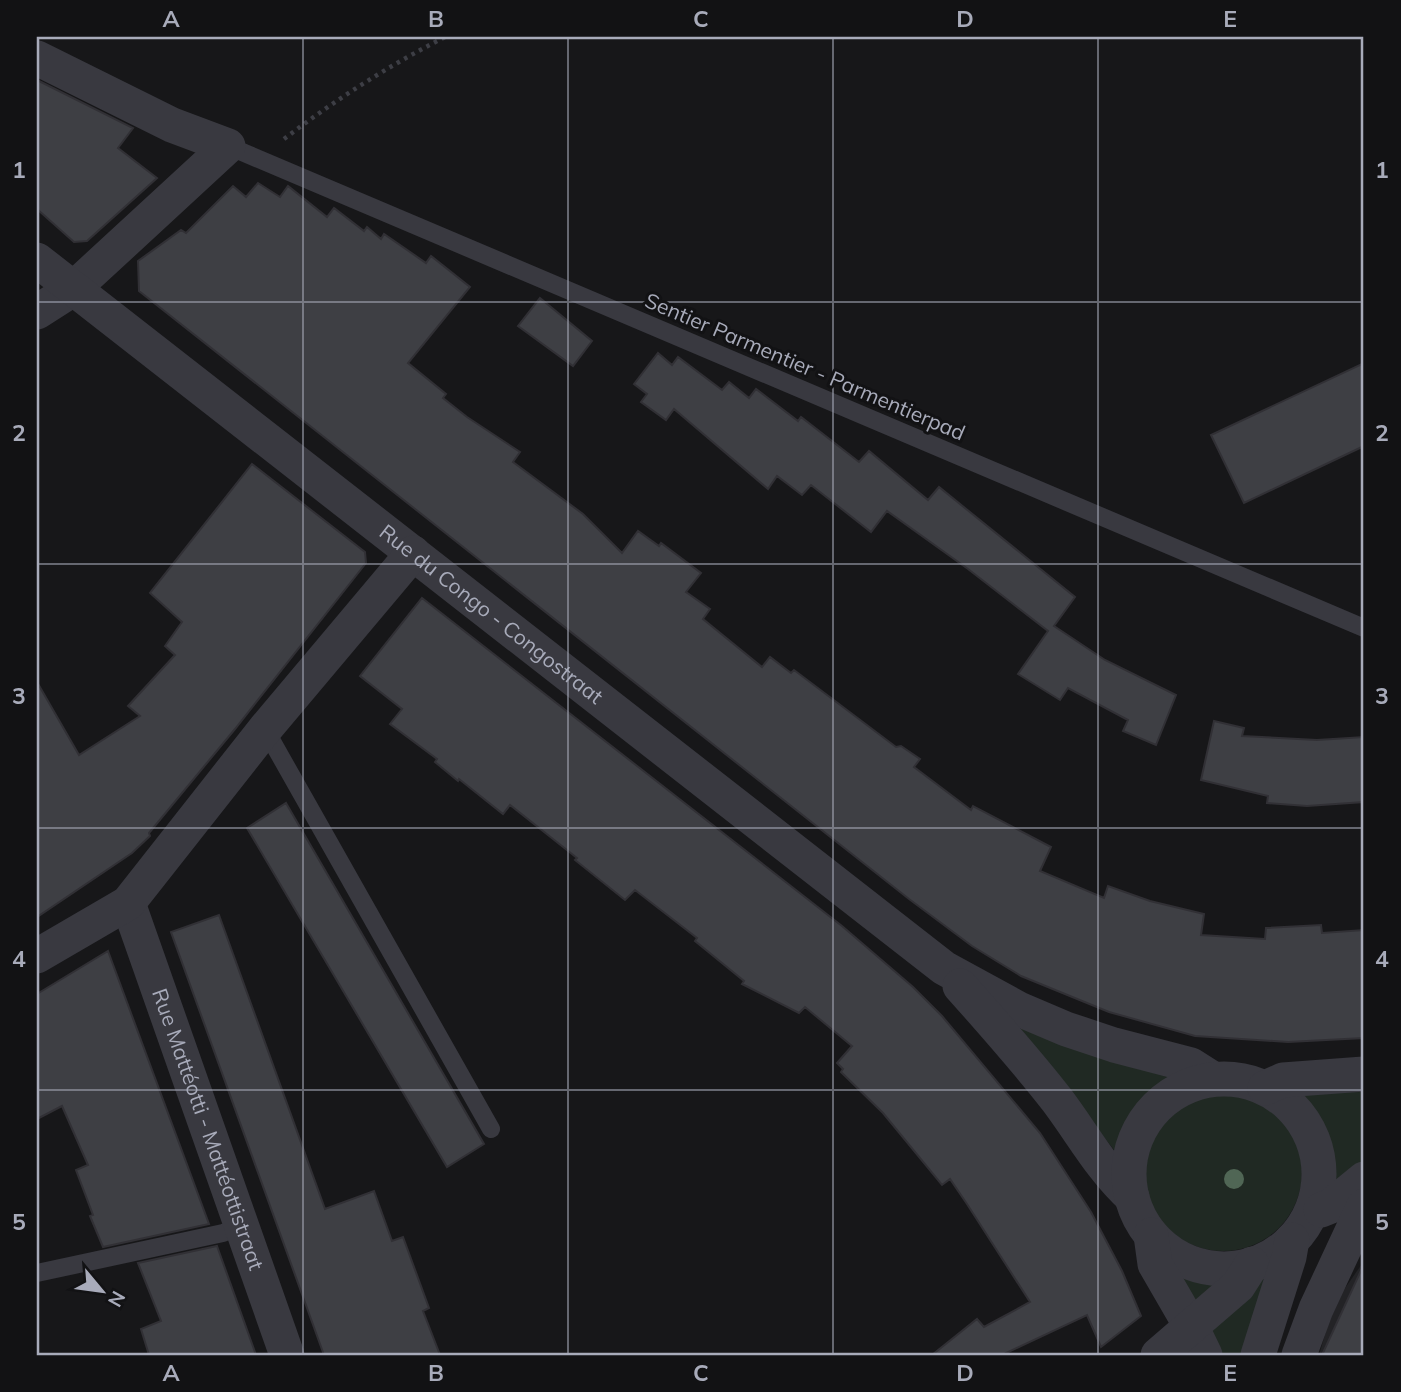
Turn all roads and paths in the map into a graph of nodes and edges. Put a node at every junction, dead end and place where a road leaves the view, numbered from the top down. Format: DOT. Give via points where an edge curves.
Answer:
graph roads {
  1 [pos="445,37"];
  2 [pos="37,58"];
  3 [pos="243,153"];
  4 [pos="37,260"];
  5 [pos="73,289"];
  6 [pos="37,312"];
  7 [pos="413,553"];
  8 [pos="1364,628"];
  9 [pos="265,729"];
  10 [pos="128,903"];
  11 [pos="37,956"];
  12 [pos="944,968"];
  13 [pos="1364,1074"];
  14 [pos="1213,1079"];
  15 [pos="1265,1087"];
  16 [pos="491,1129"];
  17 [pos="1364,1179"];
  18 [pos="1132,1197"];
  19 [pos="1364,1206"];
  20 [pos="240,1226"];
  21 [pos="1300,1228"];
  22 [pos="1151,1235"];
  23 [pos="1252,1264"];
  24 [pos="37,1273"];
  25 [pos="1198,1342"];
  26 [pos="287,1355"];
  27 [pos="1158,1355"];
  28 [pos="1258,1355"];
  29 [pos="1299,1355"];
  1 -- 3 [label="path"];
  2 -- 3 [label="street" via="172,125"];
  3 -- 5 [label="street"];
  3 -- 8 [label="lane, Sentier Parmentier - Parmentierpad"];
  4 -- 5 [label="street, Rue du Congo - Congostraat"];
  5 -- 6 [label="street"];
  5 -- 7 [label="street, Rue du Congo - Congostraat"];
  7 -- 9 [label="street"];
  7 -- 12 [label="street, Rue du Congo - Congostraat"];
  9 -- 10 [label="street"];
  9 -- 16 [label="lane"];
  10 -- 11 [label="street"];
  10 -- 20 [label="street, Rue Mattéotti - Mattéottistraat"];
  12 -- 14 [label="street, Rue du Congo - Congostraat" via="1066,1029 1191,1065"];
  12 -- 18 [label="street, Rue du Congo - Congostraat" via="1010,1042 1112,1179"];
  13 -- 15 [label="street" via="1283,1080"];
  14 -- 15 [label="street"];
  14 -- 18 [label="street" via="1183,1088 1148,1118 1129,1166"];
  15 -- 21 [label="street" via="1302,1119 1317,1153 1315,1199"];
  17 -- 21 [label="street"];
  18 -- 22 [label="street"];
  19 -- 29 [label="street"];
  20 -- 24 [label="lane"];
  20 -- 26 [label="street, Rue Mattéotti - Mattéottistraat"];
  21 -- 23 [label="street" via="1277,1252"];
  21 -- 28 [label="street"];
  22 -- 23 [label="street" via="1198,1265 1228,1269"];
  22 -- 25 [label="street" via="1155,1264"];
  23 -- 25 [label="street"];
  25 -- 27 [label="street"];
}
